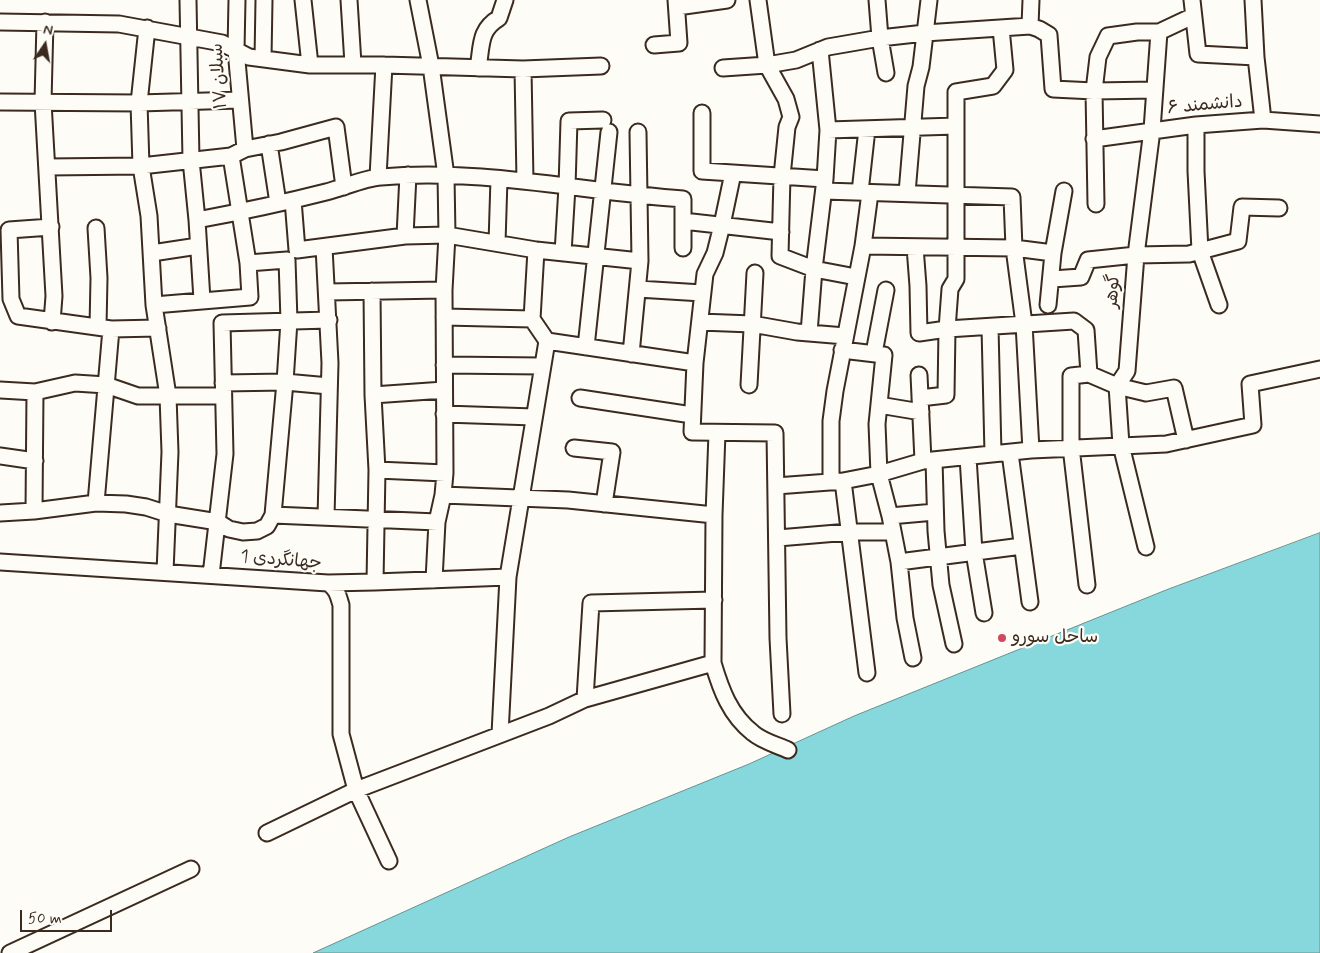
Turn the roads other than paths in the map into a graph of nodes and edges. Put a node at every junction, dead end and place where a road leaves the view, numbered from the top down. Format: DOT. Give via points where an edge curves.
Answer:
graph roads {
  1 [pos="188,0"];
  2 [pos="236,0"];
  3 [pos="264,0"];
  4 [pos="303,0"];
  5 [pos="349,0"];
  6 [pos="418,0"];
  7 [pos="505,0"];
  8 [pos="727,0"];
  9 [pos="758,0"];
  10 [pos="877,0"];
  11 [pos="929,0"];
  12 [pos="1031,0"];
  13 [pos="1192,0"];
  14 [pos="1253,0"];
  15 [pos="677,3"];
  16 [pos="1193,16"];
  17 [pos="0,22"];
  18 [pos="45,22"];
  19 [pos="1030,26"];
  20 [pos="147,28"];
  21 [pos="1001,28"];
  22 [pos="925,32"];
  23 [pos="1159,32"];
  24 [pos="188,36"];
  25 [pos="880,38"];
  26 [pos="654,46"];
  27 [pos="236,50"];
  28 [pos="820,50"];
  29 [pos="1256,57"];
  30 [pos="263,59"];
  31 [pos="353,64"];
  32 [pos="310,65"];
  33 [pos="384,65"];
  34 [pos="767,65"];
  35 [pos="431,66"];
  36 [pos="601,66"];
  37 [pos="478,68"];
  38 [pos="723,68"];
  39 [pos="523,69"];
  40 [pos="886,73"];
  41 [pos="1155,90"];
  42 [pos="1094,91"];
  43 [pos="240,100"];
  44 [pos="189,101"];
  45 [pos="0,102"];
  46 [pos="43,102"];
  47 [pos="139,103"];
  48 [pos="702,113"];
  49 [pos="1263,120"];
  50 [pos="1320,124"];
  51 [pos="1196,125"];
  52 [pos="956,126"];
  53 [pos="913,127"];
  54 [pos="867,129"];
  55 [pos="828,130"];
  56 [pos="1152,130"];
  57 [pos="638,132"];
  58 [pos="1094,139"];
  59 [pos="269,144"];
  60 [pos="245,149"];
  61 [pos="231,156"];
  62 [pos="191,160"];
  63 [pos="140,166"];
  64 [pos="47,167"];
  65 [pos="732,173"];
  66 [pos="408,175"];
  67 [pos="446,176"];
  68 [pos="782,176"];
  69 [pos="378,177"];
  70 [pos="499,179"];
  71 [pos="525,181"];
  72 [pos="825,185"];
  73 [pos="568,186"];
  74 [pos="344,188"];
  75 [pos="603,191"];
  76 [pos="1064,191"];
  77 [pos="865,192"];
  78 [pos="907,193"];
  79 [pos="639,196"];
  80 [pos="956,196"];
  81 [pos="285,202"];
  82 [pos="1096,204"];
  83 [pos="1279,208"];
  84 [pos="240,212"];
  85 [pos="197,220"];
  86 [pos="683,221"];
  87 [pos="722,225"];
  88 [pos="50,227"];
  89 [pos="96,228"];
  90 [pos="781,232"];
  91 [pos="447,234"];
  92 [pos="405,236"];
  93 [pos="497,243"];
  94 [pos="198,246"];
  95 [pos="863,246"];
  96 [pos="324,247"];
  97 [pos="915,247"];
  98 [pos="956,247"];
  99 [pos="683,248"];
  100 [pos="1014,248"];
  101 [pos="536,250"];
  102 [pos="1200,251"];
  103 [pos="152,252"];
  104 [pos="563,253"];
  105 [pos="1054,253"];
  106 [pos="1136,255"];
  107 [pos="595,256"];
  108 [pos="640,261"];
  109 [pos="4,263"];
  110 [pos="248,263"];
  111 [pos="814,269"];
  112 [pos="755,273"];
  113 [pos="856,277"];
  114 [pos="1052,279"];
  115 [pos="638,289"];
  116 [pos="444,290"];
  117 [pos="886,290"];
  118 [pos="372,291"];
  119 [pos="327,292"];
  120 [pos="702,293"];
  121 [pos="202,300"];
  122 [pos="154,304"];
  123 [pos="1048,304"];
  124 [pos="1219,305"];
  125 [pos="444,317"];
  126 [pos="532,319"];
  127 [pos="289,320"];
  128 [pos="329,320"];
  129 [pos="52,322"];
  130 [pos="700,322"];
  131 [pos="752,324"];
  132 [pos="1024,324"];
  133 [pos="990,327"];
  134 [pos="104,328"];
  135 [pos="158,328"];
  136 [pos="947,329"];
  137 [pos="809,333"];
  138 [pos="547,342"];
  139 [pos="844,343"];
  140 [pos="586,347"];
  141 [pos="874,353"];
  142 [pos="631,354"];
  143 [pos="695,363"];
  144 [pos="444,365"];
  145 [pos="542,366"];
  146 [pos="1320,368"];
  147 [pos="1089,374"];
  148 [pos="919,376"];
  149 [pos="285,382"];
  150 [pos="750,384"];
  151 [pos="106,385"];
  152 [pos="329,386"];
  153 [pos="1117,386"];
  154 [pos="0,390"];
  155 [pos="223,390"];
  156 [pos="444,390"];
  157 [pos="35,392"];
  158 [pos="374,395"];
  159 [pos="168,396"];
  160 [pos="580,398"];
  161 [pos="879,405"];
  162 [pos="920,405"];
  163 [pos="444,414"];
  164 [pos="692,415"];
  165 [pos="534,417"];
  166 [pos="717,433"];
  167 [pos="1186,440"];
  168 [pos="1122,446"];
  169 [pos="1072,447"];
  170 [pos="574,448"];
  171 [pos="1031,450"];
  172 [pos="1010,452"];
  173 [pos="993,454"];
  174 [pos="0,456"];
  175 [pos="968,457"];
  176 [pos="928,460"];
  177 [pos="35,461"];
  178 [pos="377,470"];
  179 [pos="445,473"];
  180 [pos="879,474"];
  181 [pos="837,481"];
  182 [pos="776,486"];
  183 [pos="443,495"];
  184 [pos="521,498"];
  185 [pos="96,502"];
  186 [pos="604,504"];
  187 [pos="34,511"];
  188 [pos="935,512"];
  189 [pos="0,513"];
  190 [pos="168,514"];
  191 [pos="273,515"];
  192 [pos="714,515"];
  193 [pos="890,516"];
  194 [pos="326,517"];
  195 [pos="378,518"];
  196 [pos="218,522"];
  197 [pos="436,522"];
  198 [pos="849,532"];
  199 [pos="893,532"];
  200 [pos="778,538"];
  201 [pos="1022,546"];
  202 [pos="1146,547"];
  203 [pos="974,552"];
  204 [pos="938,557"];
  205 [pos="0,562"];
  206 [pos="898,562"];
  207 [pos="165,572"];
  208 [pos="211,574"];
  209 [pos="508,577"];
  210 [pos="434,580"];
  211 [pos="328,582"];
  212 [pos="376,582"];
  213 [pos="1087,586"];
  214 [pos="714,600"];
  215 [pos="1030,602"];
  216 [pos="984,613"];
  217 [pos="954,644"];
  218 [pos="912,658"];
  219 [pos="713,663"];
  220 [pos="867,673"];
  221 [pos="585,699"];
  222 [pos="782,714"];
  223 [pos="500,734"];
  224 [pos="788,750"];
  225 [pos="356,790"];
  226 [pos="266,833"];
  227 [pos="389,861"];
  228 [pos="191,869"];
  229 [pos="10,953"];
  1 -- 24 [label="street"];
  2 -- 27 [label="street, سبلان ۱۷"];
  3 -- 30 [label="street"];
  4 -- 32 [label="street"];
  5 -- 31 [label="street"];
  6 -- 35 [label="street"];
  7 -- 37 [label="street" via="499,18 484,30"];
  8 -- 15 [label="street"];
  9 -- 34 [label="street"];
  10 -- 25 [label="street"];
  11 -- 22 [label="street"];
  12 -- 19 [label="street"];
  13 -- 16 [label="street"];
  14 -- 29 [label="street"];
  15 -- 26 [label="street" via="679,43"];
  16 -- 23 [label="street"];
  16 -- 29 [label="street" via="1198,54"];
  17 -- 18 [label="street"];
  18 -- 20 [label="street" via="104,22"];
  18 -- 46 [label="street"];
  19 -- 21 [label="street"];
  19 -- 42 [label="street" via="1049,35 1053,89"];
  20 -- 24 [label="street"];
  20 -- 47 [label="street"];
  21 -- 22 [label="street"];
  21 -- 52 [label="street" via="1005,70 993,86 956,92"];
  22 -- 25 [label="street"];
  22 -- 53 [label="street"];
  23 -- 41 [label="street, گوهر"];
  23 -- 42 [label="street" via="1108,36 1098,57"];
  24 -- 27 [label="street" via="222,43"];
  24 -- 44 [label="street"];
  25 -- 28 [label="street"];
  25 -- 40 [label="street"];
  27 -- 30 [label="street" via="249,57"];
  27 -- 43 [label="street, سبلان ۱۷"];
  28 -- 34 [label="street" via="796,60"];
  28 -- 55 [label="street"];
  29 -- 49 [label="street"];
  30 -- 32 [label="street"];
  31 -- 32 [label="street"];
  31 -- 33 [label="street"];
  33 -- 35 [label="street"];
  33 -- 69 [label="street"];
  34 -- 38 [label="street"];
  34 -- 68 [label="street" via="786,99 791,117"];
  35 -- 37 [label="street"];
  35 -- 67 [label="street"];
  36 -- 39 [label="street"];
  37 -- 39 [label="street"];
  39 -- 71 [label="street"];
  41 -- 42 [label="street"];
  41 -- 56 [label="street, گوهر"];
  42 -- 58 [label="street"];
  43 -- 44 [label="street"];
  43 -- 60 [label="street, سبلان ۱۷"];
  44 -- 47 [label="street"];
  44 -- 62 [label="street"];
  45 -- 46 [label="street"];
  46 -- 47 [label="street"];
  46 -- 64 [label="street"];
  47 -- 63 [label="street"];
  48 -- 65 [label="street" via="702,171"];
  49 -- 50 [label="street, دانشمند ۶"];
  49 -- 51 [label="street, دانشمند ۶"];
  51 -- 56 [label="street, دانشمند ۶"];
  51 -- 102 [label="street"];
  52 -- 53 [label="street"];
  52 -- 80 [label="street"];
  53 -- 54 [label="street"];
  53 -- 78 [label="street"];
  54 -- 55 [label="street"];
  54 -- 77 [label="street"];
  55 -- 72 [label="street"];
  56 -- 58 [label="street, دانشمند ۶"];
  56 -- 106 [label="street, گوهر"];
  57 -- 79 [label="street"];
  58 -- 82 [label="street"];
  59 -- 60 [label="street"];
  59 -- 74 [label="street" via="336,127"];
  59 -- 81 [label="street"];
  60 -- 61 [label="street"];
  61 -- 62 [label="street"];
  61 -- 84 [label="street"];
  62 -- 63 [label="street"];
  62 -- 85 [label="street"];
  63 -- 64 [label="street"];
  63 -- 103 [label="street"];
  64 -- 88 [label="street"];
  65 -- 68 [label="street"];
  65 -- 87 [label="street"];
  66 -- 67 [label="street"];
  66 -- 69 [label="street"];
  66 -- 92 [label="street"];
  67 -- 70 [label="street"];
  67 -- 91 [label="street"];
  68 -- 72 [label="street"];
  68 -- 90 [label="street"];
  69 -- 74 [label="street"];
  70 -- 71 [label="street"];
  70 -- 93 [label="street"];
  71 -- 73 [label="street"];
  72 -- 77 [label="street"];
  72 -- 111 [label="street"];
  73 -- 75 [label="street"];
  73 -- 75 [label="street" via="568,121 606,126"];
  73 -- 104 [label="street"];
  74 -- 81 [label="street"];
  75 -- 79 [label="street"];
  75 -- 107 [label="street"];
  76 -- 105 [label="street"];
  77 -- 78 [label="street"];
  77 -- 95 [label="street"];
  78 -- 80 [label="street"];
  79 -- 86 [label="street" via="683,199"];
  79 -- 108 [label="street"];
  80 -- 98 [label="street"];
  80 -- 100 [label="street" via="1012,197"];
  81 -- 84 [label="street"];
  81 -- 96 [label="street" via="297,250"];
  83 -- 102 [label="street" via="1242,207 1238,241"];
  84 -- 85 [label="street"];
  84 -- 110 [label="street"];
  85 -- 94 [label="street"];
  86 -- 87 [label="street"];
  86 -- 99 [label="street"];
  87 -- 90 [label="street"];
  87 -- 120 [label="street"];
  88 -- 109 [label="street" via="8,230"];
  88 -- 129 [label="street" via="54,296"];
  89 -- 134 [label="street"];
  90 -- 111 [label="street" via="780,256"];
  91 -- 92 [label="street"];
  91 -- 93 [label="street"];
  91 -- 116 [label="street"];
  92 -- 96 [label="street"];
  93 -- 101 [label="street"];
  94 -- 103 [label="street"];
  94 -- 121 [label="street"];
  95 -- 97 [label="street"];
  95 -- 113 [label="street"];
  96 -- 119 [label="street"];
  97 -- 98 [label="street"];
  97 -- 136 [label="street" via="919,333"];
  98 -- 100 [label="street"];
  98 -- 136 [label="street" via="956,279 950,289"];
  100 -- 105 [label="street"];
  100 -- 132 [label="street"];
  101 -- 104 [label="street"];
  101 -- 126 [label="street"];
  102 -- 106 [label="street"];
  102 -- 124 [label="street"];
  103 -- 122 [label="street"];
  104 -- 107 [label="street"];
  105 -- 114 [label="street"];
  106 -- 114 [label="street" via="1088,260 1081,277"];
  106 -- 153 [label="street, گوهر" via="1127,371"];
  107 -- 108 [label="street"];
  107 -- 140 [label="street"];
  108 -- 115 [label="street"];
  109 -- 129 [label="street" via="18,316"];
  110 -- 121 [label="street" via="250,297"];
  110 -- 127 [label="street" via="287,260"];
  111 -- 113 [label="street"];
  111 -- 137 [label="street"];
  112 -- 131 [label="street"];
  113 -- 139 [label="street"];
  114 -- 123 [label="street"];
  115 -- 120 [label="street"];
  115 -- 142 [label="street"];
  116 -- 118 [label="street"];
  116 -- 125 [label="street"];
  117 -- 141 [label="street"];
  118 -- 119 [label="street"];
  118 -- 158 [label="street"];
  119 -- 128 [label="street"];
  120 -- 130 [label="street"];
  121 -- 122 [label="street"];
  122 -- 135 [label="street"];
  125 -- 126 [label="street"];
  125 -- 144 [label="street"];
  126 -- 138 [label="street"];
  127 -- 128 [label="street"];
  127 -- 149 [label="street"];
  127 -- 155 [label="street" via="222,323"];
  128 -- 152 [label="street"];
  129 -- 134 [label="street"];
  130 -- 131 [label="street"];
  130 -- 143 [label="street"];
  131 -- 137 [label="street"];
  131 -- 150 [label="street"];
  132 -- 133 [label="street"];
  132 -- 147 [label="street" via="1074,321 1086,330"];
  132 -- 171 [label="street"];
  133 -- 136 [label="street"];
  133 -- 173 [label="street"];
  134 -- 135 [label="street"];
  134 -- 151 [label="street"];
  135 -- 159 [label="street"];
  136 -- 162 [label="street" via="946,395"];
  137 -- 139 [label="street"];
  138 -- 140 [label="street"];
  138 -- 145 [label="street"];
  139 -- 141 [label="street"];
  139 -- 181 [label="street" via="831,421"];
  140 -- 142 [label="street"];
  141 -- 161 [label="street" via="884,355"];
  142 -- 143 [label="street"];
  143 -- 164 [label="street"];
  144 -- 145 [label="street"];
  144 -- 156 [label="street"];
  145 -- 165 [label="street"];
  146 -- 167 [label="street" via="1250,384 1253,425"];
  147 -- 153 [label="street"];
  147 -- 169 [label="street" via="1071,376"];
  148 -- 162 [label="street"];
  149 -- 152 [label="street"];
  149 -- 155 [label="street"];
  149 -- 191 [label="street"];
  151 -- 157 [label="street" via="75,383"];
  151 -- 159 [label="street" via="138,396"];
  151 -- 185 [label="street"];
  152 -- 194 [label="street"];
  153 -- 167 [label="street" via="1146,393 1174,388"];
  153 -- 168 [label="street"];
  154 -- 157 [label="street"];
  155 -- 159 [label="street"];
  155 -- 196 [label="street" via="225,454"];
  156 -- 158 [label="street"];
  156 -- 163 [label="street"];
  157 -- 177 [label="street"];
  158 -- 178 [label="street"];
  159 -- 190 [label="street"];
  160 -- 164 [label="street"];
  161 -- 162 [label="street"];
  161 -- 180 [label="street"];
  162 -- 176 [label="street"];
  163 -- 165 [label="street"];
  163 -- 179 [label="street"];
  164 -- 166 [label="street" via="692,432"];
  165 -- 184 [label="street"];
  166 -- 182 [label="street" via="775,433"];
  166 -- 192 [label="street"];
  167 -- 168 [label="street"];
  168 -- 169 [label="street"];
  168 -- 202 [label="street"];
  169 -- 171 [label="street"];
  169 -- 213 [label="street"];
  170 -- 186 [label="street" via="612,452"];
  171 -- 172 [label="street"];
  172 -- 173 [label="street"];
  172 -- 201 [label="street"];
  173 -- 175 [label="street"];
  174 -- 177 [label="street"];
  175 -- 176 [label="street"];
  175 -- 203 [label="street"];
  176 -- 180 [label="street"];
  176 -- 188 [label="street"];
  177 -- 187 [label="street"];
  178 -- 179 [label="street"];
  178 -- 195 [label="street"];
  179 -- 183 [label="street"];
  180 -- 181 [label="street"];
  180 -- 193 [label="street"];
  181 -- 182 [label="street"];
  181 -- 198 [label="street"];
  182 -- 200 [label="street"];
  183 -- 184 [label="street"];
  183 -- 197 [label="street"];
  184 -- 186 [label="street"];
  184 -- 209 [label="street"];
  185 -- 187 [label="street"];
  185 -- 190 [label="street" via="146,507"];
  186 -- 192 [label="street"];
  187 -- 189 [label="street"];
  188 -- 193 [label="street"];
  188 -- 204 [label="street"];
  190 -- 196 [label="street"];
  190 -- 207 [label="street"];
  191 -- 194 [label="street"];
  191 -- 196 [label="street" via="267,526 257,531 229,529"];
  192 -- 214 [label="street"];
  193 -- 199 [label="street"];
  194 -- 195 [label="street"];
  195 -- 197 [label="street"];
  195 -- 212 [label="street"];
  196 -- 208 [label="street"];
  197 -- 210 [label="street"];
  198 -- 199 [label="street"];
  198 -- 200 [label="street"];
  198 -- 220 [label="street"];
  199 -- 206 [label="street"];
  200 -- 222 [label="street"];
  201 -- 203 [label="street"];
  201 -- 215 [label="street"];
  203 -- 204 [label="street"];
  203 -- 216 [label="street"];
  204 -- 206 [label="street"];
  204 -- 217 [label="street"];
  205 -- 207 [label="street, جهانگردی 1"];
  206 -- 218 [label="street"];
  207 -- 208 [label="street, جهانگردی 1"];
  208 -- 211 [label="street, جهانگردی 1"];
  209 -- 210 [label="street"];
  209 -- 223 [label="street"];
  210 -- 212 [label="street"];
  211 -- 212 [label="street"];
  211 -- 225 [label="street, جهانگردی 1" via="337,591 341,605 341,734"];
  214 -- 219 [label="street"];
  214 -- 221 [label="street" via="591,603"];
  219 -- 221 [label="street"];
  219 -- 224 [label="street" via="732,712 754,734"];
  221 -- 223 [label="street"];
  223 -- 225 [label="street"];
  225 -- 226 [label="street"];
  225 -- 227 [label="street, جهانگردی 1"];
  228 -- 229 [label="street"];
}
